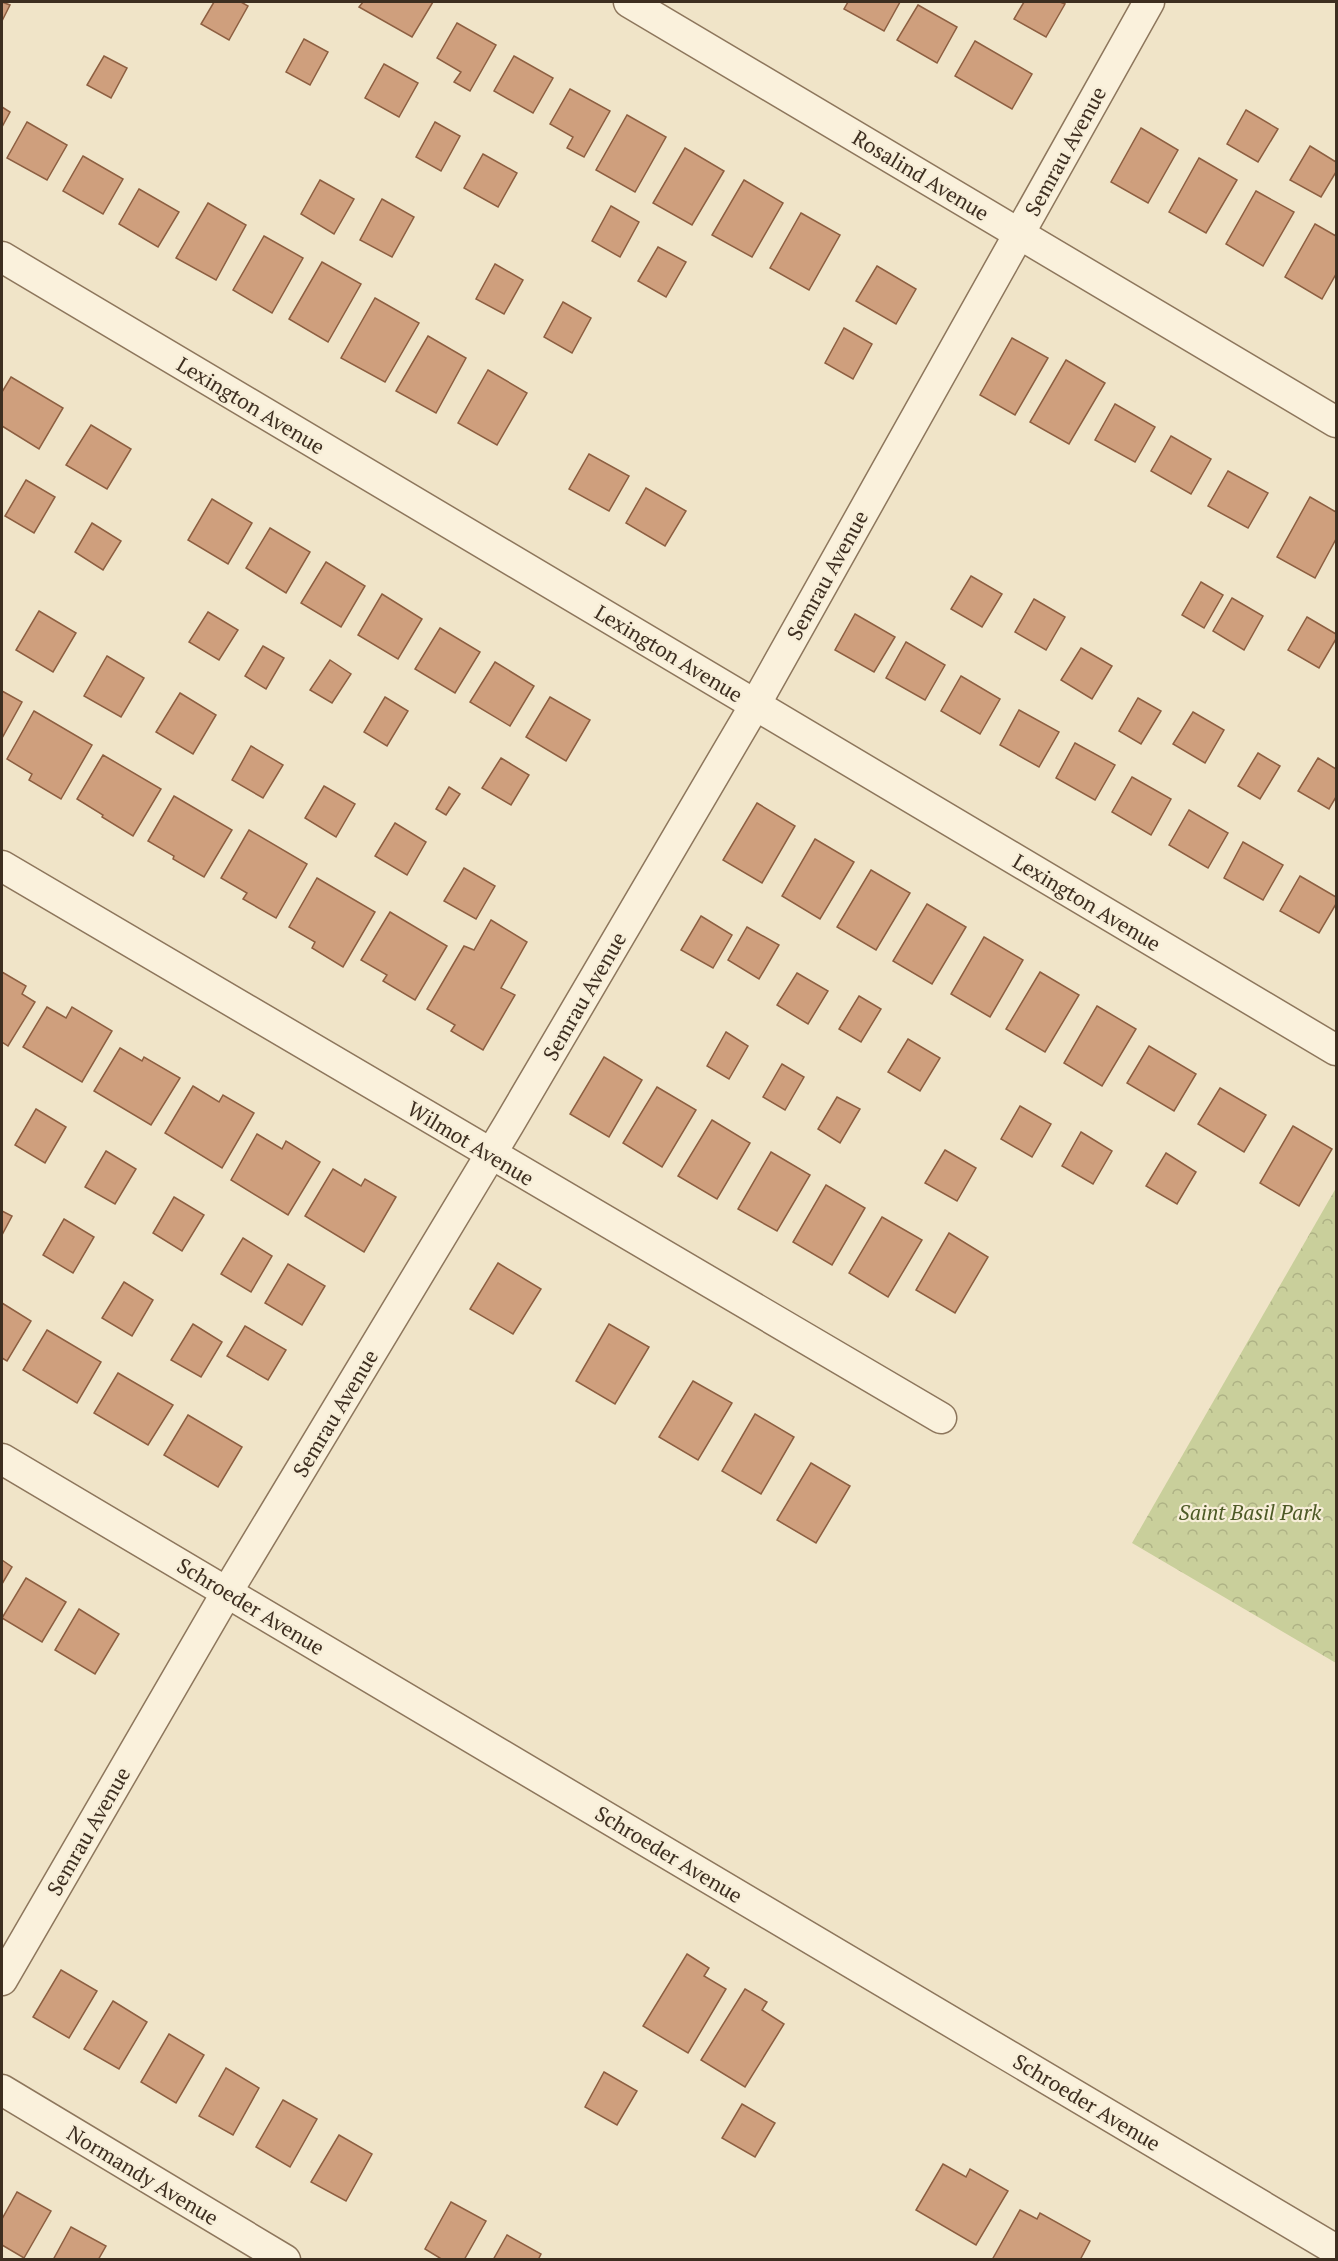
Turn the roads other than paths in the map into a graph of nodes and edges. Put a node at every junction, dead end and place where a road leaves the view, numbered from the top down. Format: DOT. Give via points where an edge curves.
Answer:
graph roads {
  1 [pos="629,2"];
  2 [pos="1149,2"];
  3 [pos="1018,233"];
  4 [pos="2,257"];
  5 [pos="1336,422"];
  6 [pos="755,705"];
  7 [pos="2,866"];
  8 [pos="1336,1050"];
  9 [pos="490,1155"];
  10 [pos="941,1418"];
  11 [pos="2,1459"];
  12 [pos="227,1592"];
  13 [pos="2,1980"];
  14 [pos="2,2090"];
  15 [pos="1336,2250"];
  16 [pos="285,2259"];
  1 -- 3 [label="street, Rosalind Avenue"];
  2 -- 3 [label="street, Semrau Avenue"];
  3 -- 5 [label="street, Rosalind Avenue"];
  3 -- 6 [label="street, Semrau Avenue"];
  4 -- 6 [label="street, Lexington Avenue"];
  6 -- 8 [label="street, Lexington Avenue"];
  6 -- 9 [label="street, Semrau Avenue"];
  7 -- 9 [label="street, Wilmot Avenue"];
  9 -- 10 [label="street, Wilmot Avenue"];
  9 -- 12 [label="street, Semrau Avenue"];
  11 -- 12 [label="street, Schroeder Avenue"];
  12 -- 13 [label="street, Semrau Avenue"];
  12 -- 15 [label="street, Schroeder Avenue"];
  14 -- 16 [label="street, Normandy Avenue"];
}
